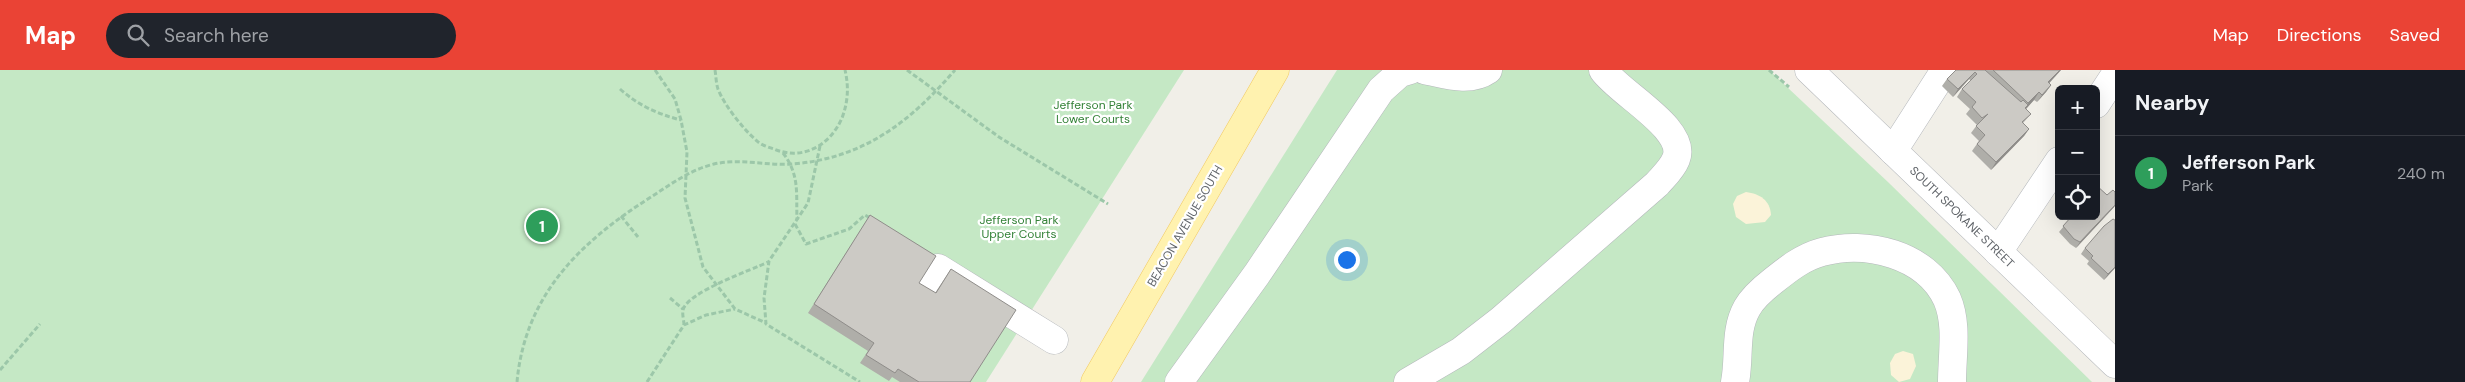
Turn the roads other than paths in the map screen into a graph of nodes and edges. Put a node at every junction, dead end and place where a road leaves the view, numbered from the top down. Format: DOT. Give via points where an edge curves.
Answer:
graph roads {
  1 [pos="1275,70"];
  2 [pos="1410,70"];
  3 [pos="1424,70"];
  4 [pos="1488,70"];
  5 [pos="1603,70"];
  6 [pos="1809,70"];
  7 [pos="1945,70"];
  8 [pos="2115,75"];
  9 [pos="2100,98"];
  10 [pos="1894,151"];
  11 [pos="2055,167"];
  12 [pos="1998,252"];
  13 [pos="927,285"];
  14 [pos="1054,340"];
  15 [pos="2115,364"];
  16 [pos="1095,382"];
  17 [pos="1179,382"];
  18 [pos="1408,382"];
  19 [pos="1735,382"];
  20 [pos="1952,382"];
  1 -- 16 [label="main road, BEACON AVENUE SOUTH"];
  2 -- 17 [label="street" via="1381,90 1257,274"];
  3 -- 4 [label="street" via="1465,77 1477,76"];
  5 -- 18 [label="street" via="1619,88 1667,126 1678,149 1672,166 1657,184 1500,320 1461,351"];
  6 -- 10 [label="street, SOUTH SPOKANE STREET"];
  7 -- 10 [label="street"];
  8 -- 9 [label="street"];
  10 -- 12 [label="street, SOUTH SPOKANE STREET"];
  11 -- 12 [label="street"];
  12 -- 15 [label="street, SOUTH SPOKANE STREET"];
  13 -- 14 [label="street" via="938,268"];
  19 -- 20 [label="street" via="1740,324 1748,306 1762,289 1803,259 1821,252 1858,247 1902,258 1922,269 1936,283 1946,298 1953,319"];
}
